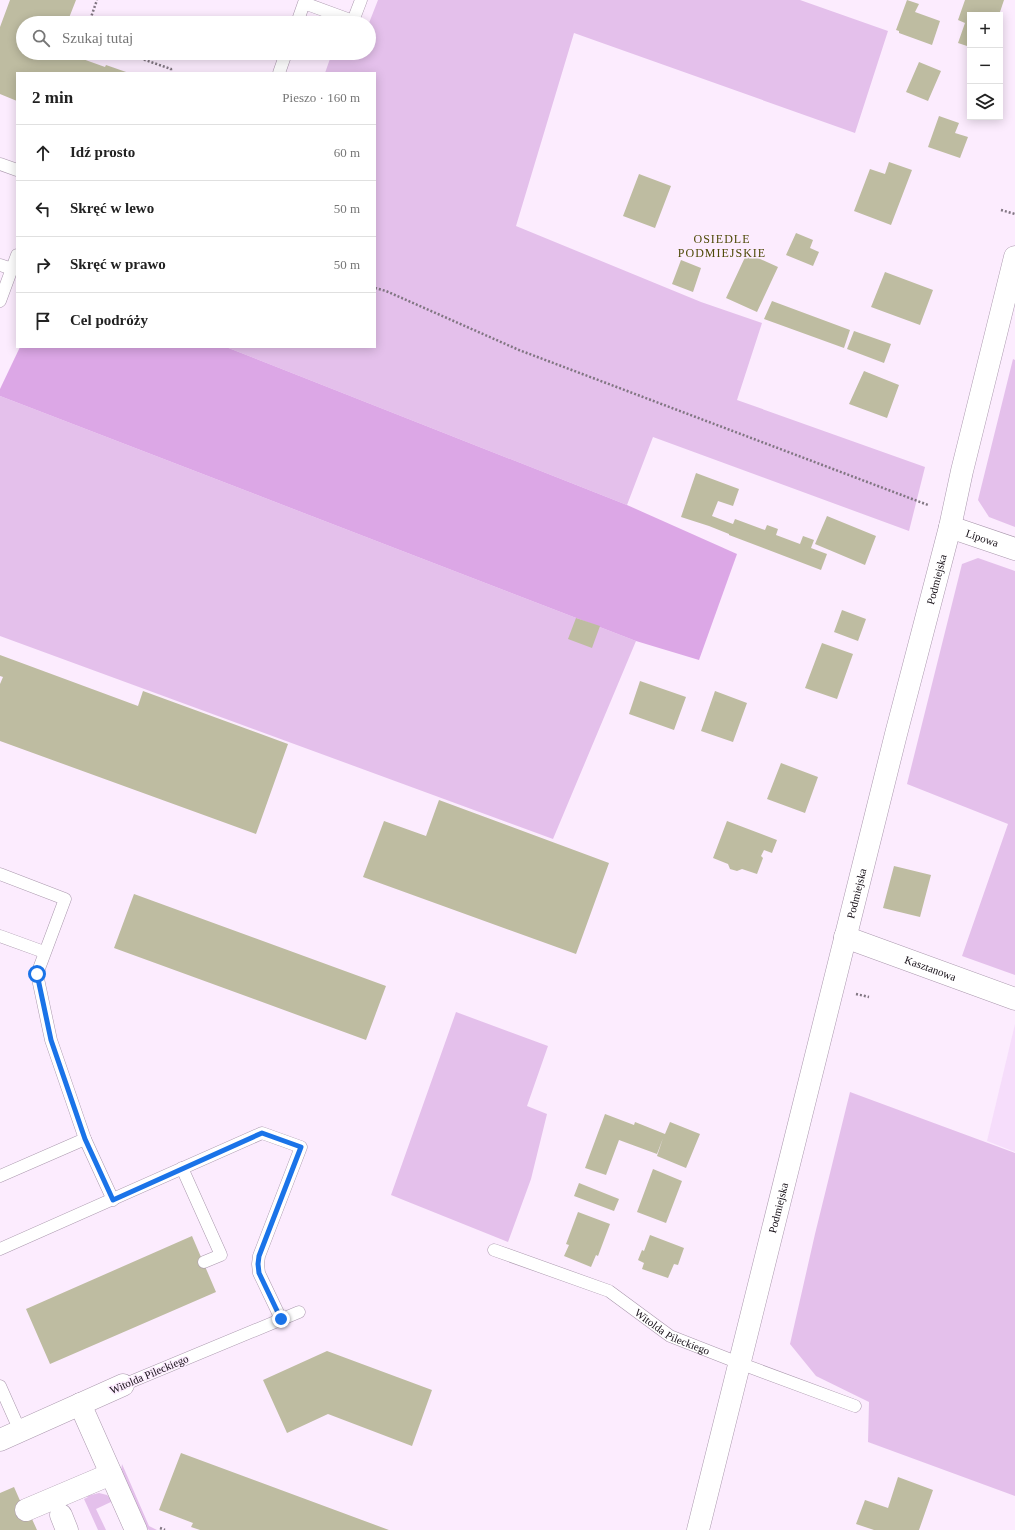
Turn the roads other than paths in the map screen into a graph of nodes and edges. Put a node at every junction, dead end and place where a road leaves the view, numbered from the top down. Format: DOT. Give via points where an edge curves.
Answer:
graph roads {
  1 [pos="361,0"];
  2 [pos="299,16"];
  3 [pos="339,16"];
  4 [pos="355,16"];
  5 [pos="284,60"];
  6 [pos="279,72"];
  7 [pos="0,164"];
  8 [pos="16,170"];
  9 [pos="16,258"];
  10 [pos="1014,263"];
  11 [pos="0,265"];
  12 [pos="12,269"];
  13 [pos="0,301"];
  14 [pos="950,528"];
  15 [pos="1015,549"];
  16 [pos="0,874"];
  17 [pos="0,936"];
  18 [pos="845,937"];
  19 [pos="44,952"];
  20 [pos="1015,999"];
  21 [pos="85,1139"];
  22 [pos="182,1168"];
  23 [pos="0,1176"];
  24 [pos="113,1200"];
  25 [pos="0,1249"];
  26 [pos="494,1250"];
  27 [pos="204,1262"];
  28 [pos="299,1312"];
  29 [pos="281,1319"];
  30 [pos="739,1363"];
  31 [pos="123,1385"];
  32 [pos="0,1386"];
  33 [pos="80,1404"];
  34 [pos="855,1406"];
  35 [pos="20,1431"];
  36 [pos="0,1440"];
  37 [pos="110,1474"];
  38 [pos="26,1510"];
  39 [pos="136,1530"];
  40 [pos="698,1530"];
  1 -- 4 [label="lane"];
  2 -- 3 [label="lane" via="304,3"];
  5 -- 6 [label="lane"];
  7 -- 8 [label="lane"];
  9 -- 12 [label="lane"];
  10 -- 14 [label="street, Podmiejska"];
  11 -- 12 [label="lane"];
  12 -- 13 [label="lane"];
  14 -- 15 [label="street, Lipowa"];
  14 -- 18 [label="street, Podmiejska"];
  16 -- 19 [label="lane" via="65,899"];
  17 -- 19 [label="lane"];
  18 -- 20 [label="street, Kasztanowa"];
  18 -- 30 [label="street, Podmiejska"];
  19 -- 21 [label="lane" via="37,974 51,1040"];
  21 -- 23 [label="lane"];
  21 -- 24 [label="lane"];
  22 -- 24 [label="lane"];
  22 -- 27 [label="lane" via="221,1255"];
  22 -- 29 [label="lane" via="262,1133 301,1147 258,1264 259,1273"];
  24 -- 25 [label="lane"];
  26 -- 30 [label="lane, Witolda Pileckiego" via="609,1291 670,1336"];
  28 -- 29 [label="lane, Witolda Pileckiego"];
  29 -- 31 [label="lane, Witolda Pileckiego"];
  30 -- 34 [label="lane, Witolda Pileckiego"];
  30 -- 40 [label="street, Podmiejska"];
  31 -- 33 [label="street, Witolda Pileckiego"];
  32 -- 35 [label="lane"];
  33 -- 35 [label="street, Witolda Pileckiego"];
  33 -- 37 [label="street"];
  35 -- 36 [label="street, Witolda Pileckiego"];
  37 -- 38 [label="street"];
  37 -- 39 [label="street"];
}
